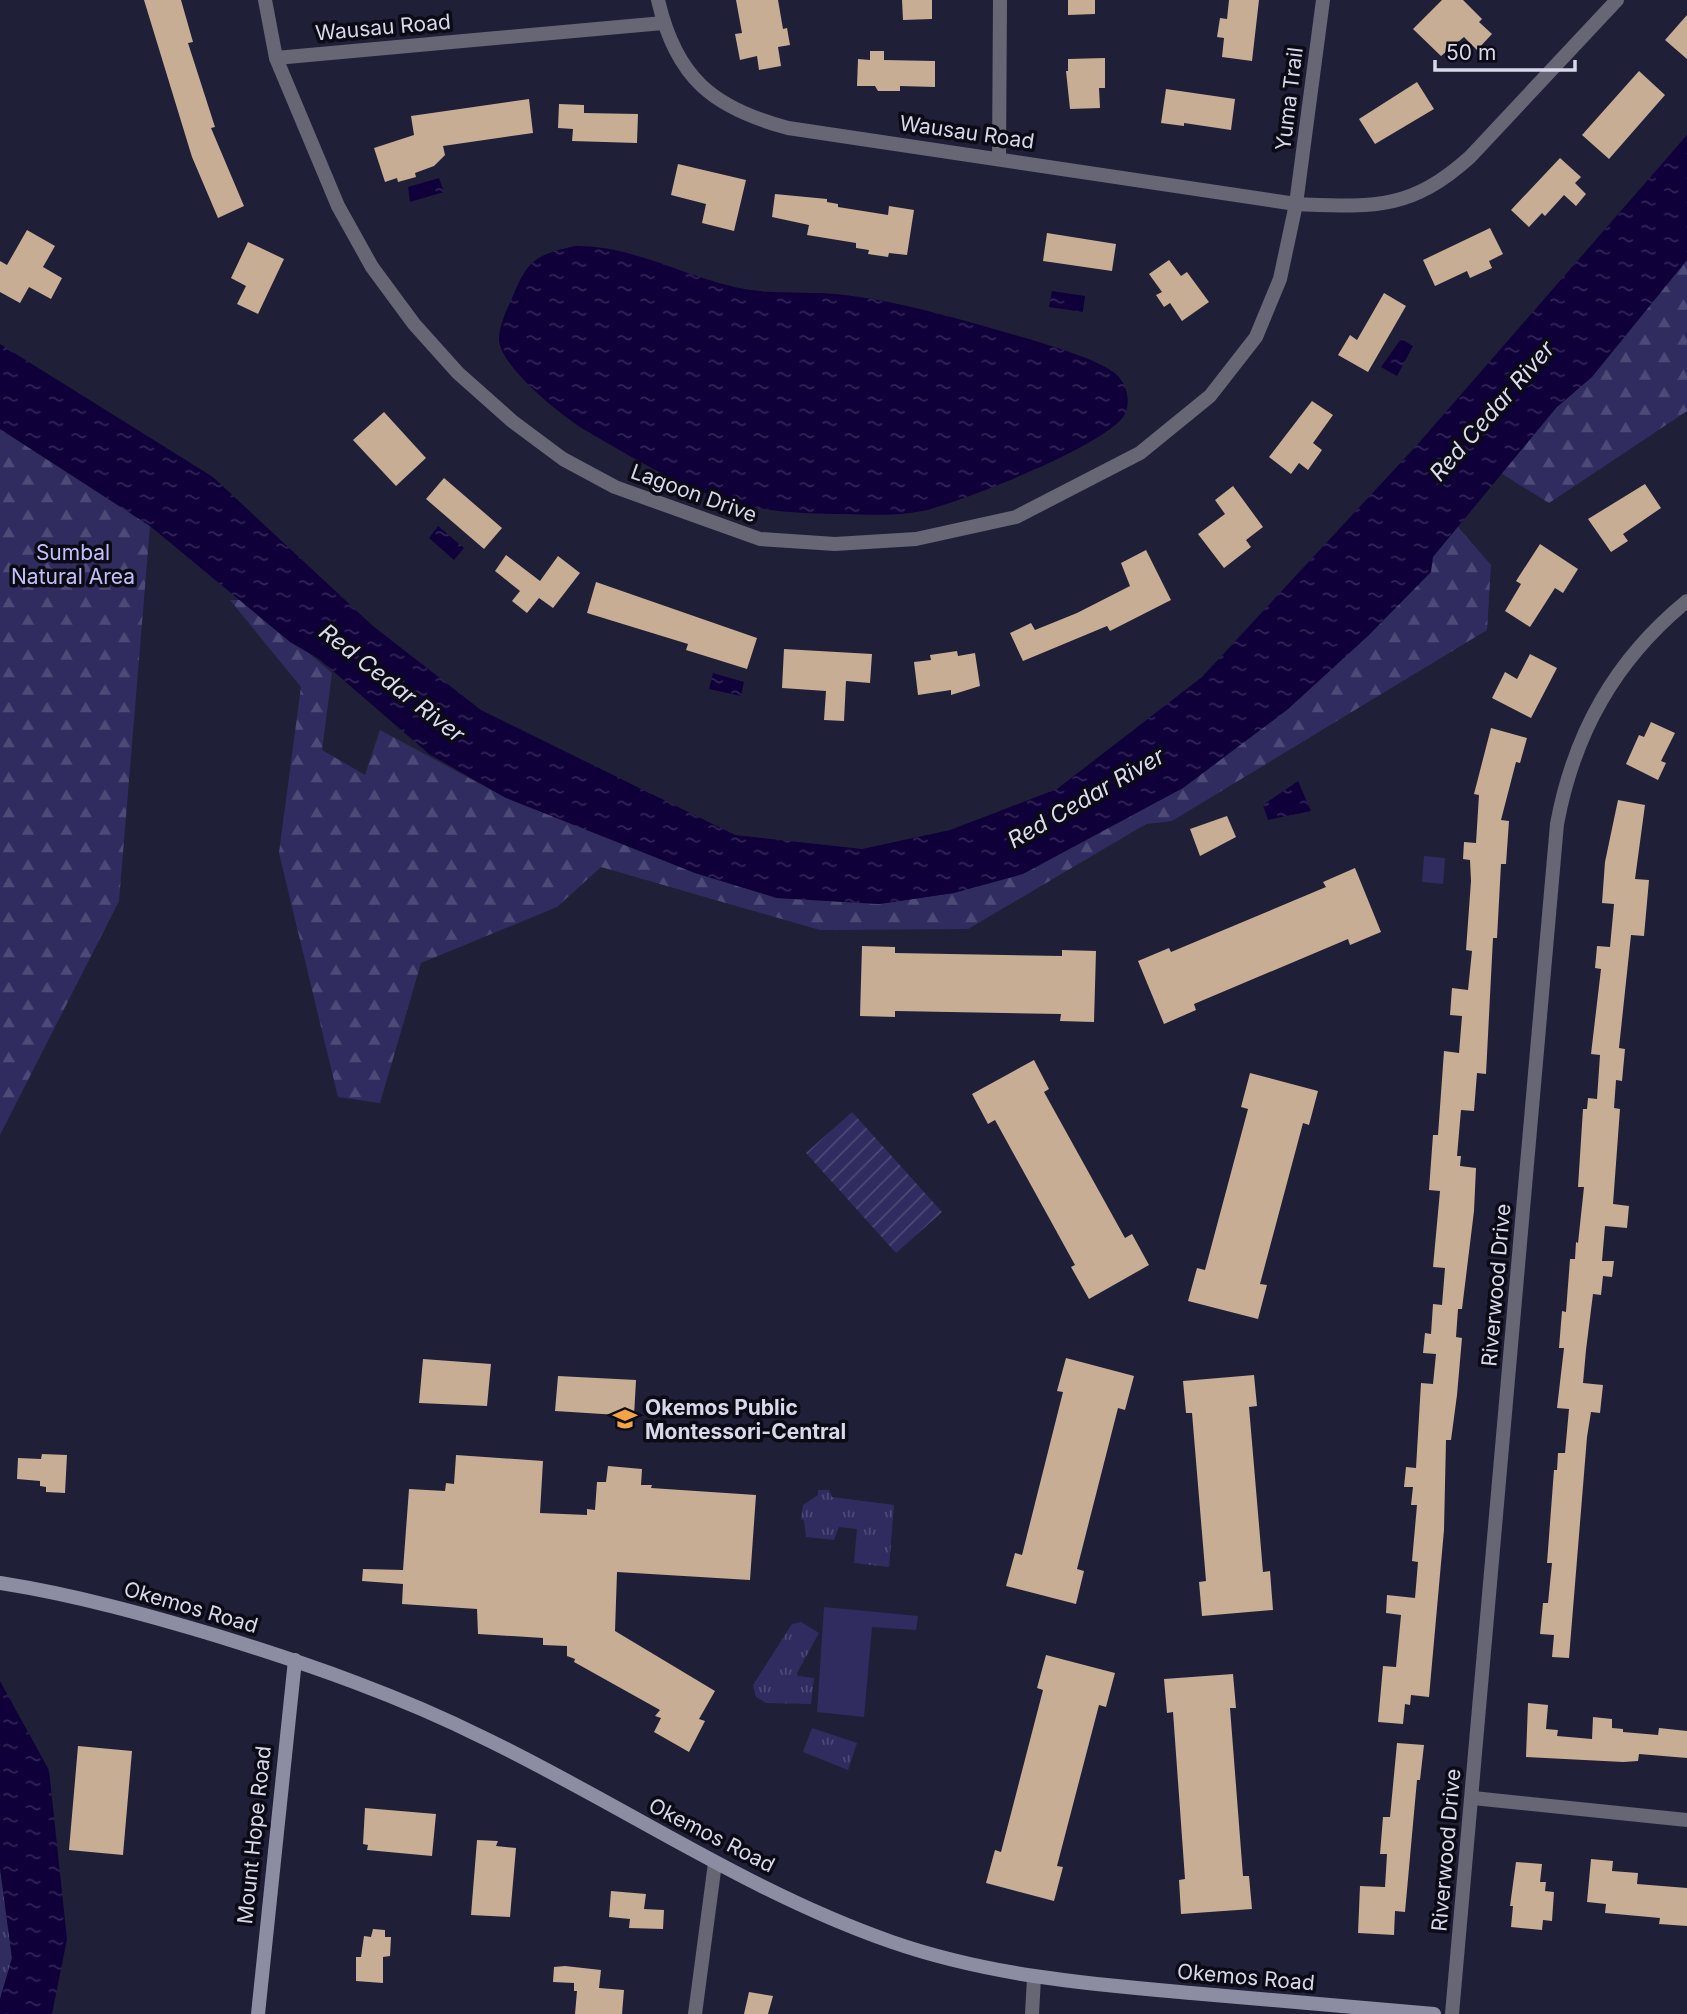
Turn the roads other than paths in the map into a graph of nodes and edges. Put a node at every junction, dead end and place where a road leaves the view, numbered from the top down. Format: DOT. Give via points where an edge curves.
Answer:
graph roads {
  1 [pos="265,0"];
  2 [pos="658,0"];
  3 [pos="1000,0"];
  4 [pos="1323,0"];
  5 [pos="1617,0"];
  6 [pos="663,23"];
  7 [pos="276,58"];
  8 [pos="999,157"];
  9 [pos="1296,204"];
  10 [pos="1687,601"];
  11 [pos="0,1583"];
  12 [pos="295,1660"];
  13 [pos="1473,1798"];
  14 [pos="1687,1820"];
  15 [pos="715,1863"];
  16 [pos="1034,1978"];
  17 [pos="1387,2012"];
  18 [pos="258,2014"];
  19 [pos="695,2014"];
  20 [pos="1031,2014"];
  21 [pos="1434,2014"];
  22 [pos="1452,2014"];
  1 -- 7 [label="street, Lagoon Drive"];
  2 -- 6 [label="street"];
  3 -- 8 [label="street"];
  4 -- 9 [label="street, Yuma Trail"];
  5 -- 9 [label="street, Wausau Road" via="1445,180 1421,194 1389,203 1361,207"];
  6 -- 7 [label="street, Wausau Road"];
  6 -- 8 [label="street, Wausau Road" via="680,58 707,93 750,118 788,128"];
  7 -- 9 [label="street, Lagoon Drive" via="338,206 372,267 458,373 563,459 665,508 760,539 835,544 916,540 992,523 1016,517 1140,453 1210,396 1256,337 1280,279"];
  8 -- 9 [label="street, Wausau Road"];
  10 -- 13 [label="street, Riverwood Drive" via="1645,639 1604,693 1570,766 1559,815"];
  11 -- 12 [label="main road, Okemos Road" via="136,1611"];
  12 -- 15 [label="main road, Okemos Road" via="383,1692 485,1738"];
  12 -- 18 [label="main road, Mount Hope Road"];
  13 -- 14 [label="street"];
  13 -- 22 [label="street, Riverwood Drive"];
  15 -- 16 [label="main road, Okemos Road" via="888,1941"];
  15 -- 19 [label="street"];
  16 -- 17 [label="main road, Okemos Road"];
  16 -- 20 [label="street"];
  17 -- 21 [label="main road, Okemos Road"];
}
